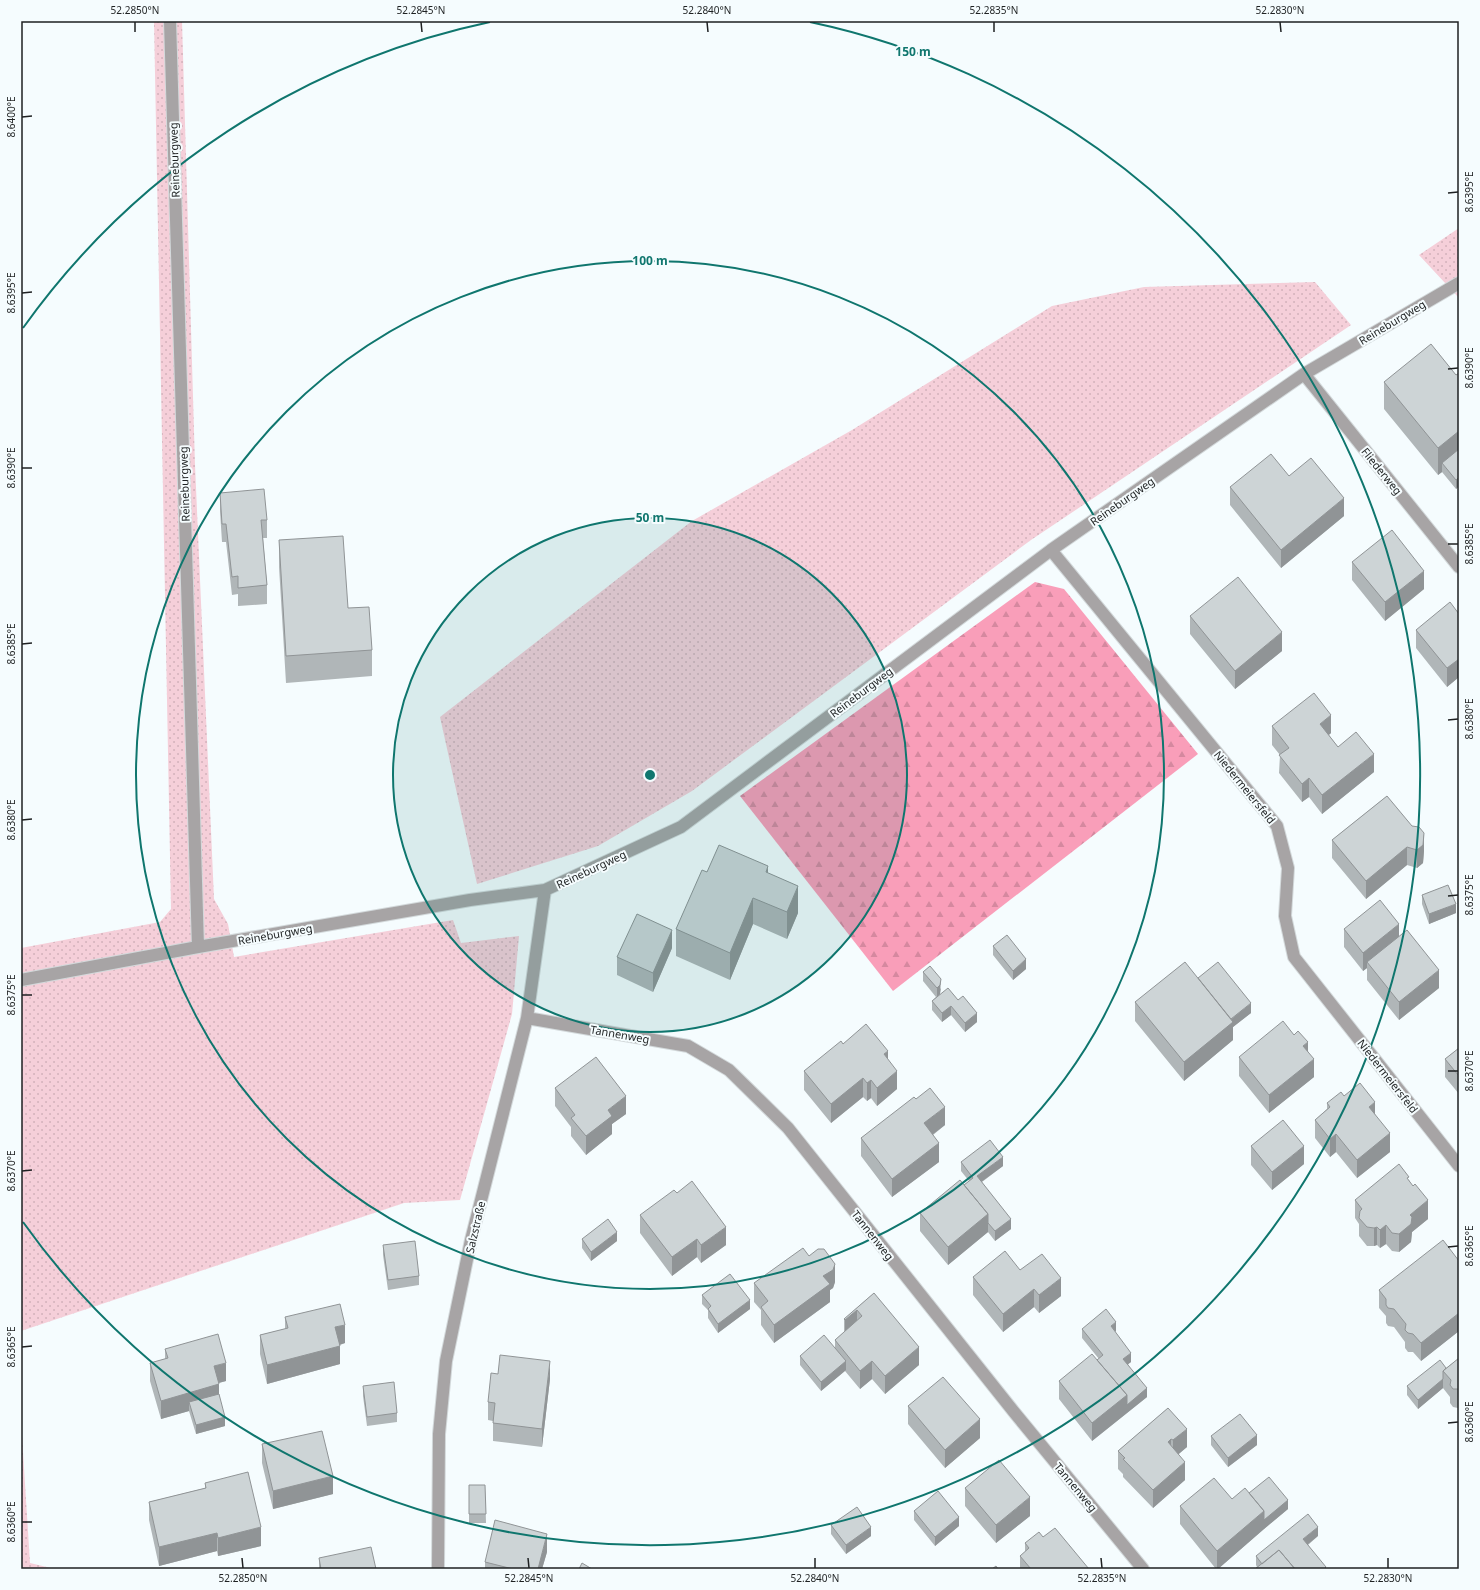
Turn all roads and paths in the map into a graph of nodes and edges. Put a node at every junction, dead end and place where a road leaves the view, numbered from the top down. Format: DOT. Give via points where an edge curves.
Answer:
graph roads {
  1 [pos="170,21"];
  2 [pos="1459,283"];
  3 [pos="1304,374"];
  4 [pos="1051,550"];
  5 [pos="1459,567"];
  6 [pos="545,890"];
  7 [pos="198,947"];
  8 [pos="21,980"];
  9 [pos="527,1018"];
  10 [pos="1459,1166"];
  11 [pos="438,1569"];
  12 [pos="1143,1569"];
  1 -- 7 [label="street, Reineburgweg"];
  2 -- 3 [label="street, Reineburgweg"];
  3 -- 4 [label="street, Reineburgweg"];
  3 -- 5 [label="street, Fliederweg"];
  4 -- 6 [label="street, Reineburgweg" via="681,827"];
  4 -- 10 [label="street, Niedermeiersfeld" via="1277,826 1288,868 1285,916 1294,957"];
  6 -- 7 [label="street, Reineburgweg" via="470,900"];
  6 -- 9 [label="street, Salzstraße"];
  7 -- 8 [label="street, Reineburgweg"];
  9 -- 11 [label="street, Salzstraße" via="471,1240 446,1361 439,1434"];
  9 -- 12 [label="street, Tannenweg" via="688,1046 728,1070 788,1128 1014,1412"];
}
